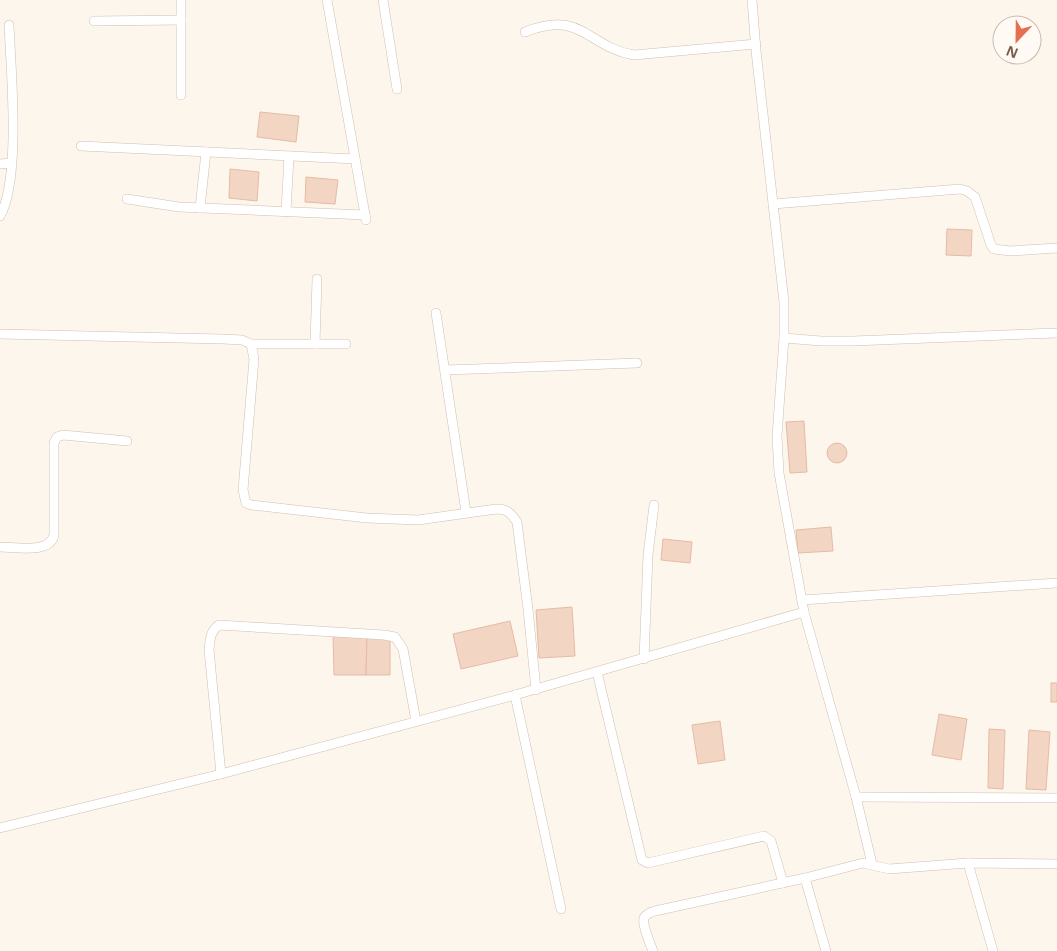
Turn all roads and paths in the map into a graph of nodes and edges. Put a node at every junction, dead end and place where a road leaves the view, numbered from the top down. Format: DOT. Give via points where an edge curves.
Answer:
graph roads {
  1 [pos="181,0"];
  2 [pos="327,0"];
  3 [pos="383,0"];
  4 [pos="752,0"];
  5 [pos="181,20"];
  6 [pos="94,21"];
  7 [pos="9,25"];
  8 [pos="526,32"];
  9 [pos="756,44"];
  10 [pos="397,89"];
  11 [pos="181,95"];
  12 [pos="81,146"];
  13 [pos="206,152"];
  14 [pos="289,156"];
  15 [pos="355,159"];
  16 [pos="11,163"];
  17 [pos="0,164"];
  18 [pos="127,199"];
  19 [pos="773,204"];
  20 [pos="200,208"];
  21 [pos="286,212"];
  22 [pos="0,216"];
  23 [pos="1057,248"];
  24 [pos="317,279"];
  25 [pos="436,313"];
  26 [pos="1057,333"];
  27 [pos="0,334"];
  28 [pos="784,338"];
  29 [pos="251,344"];
  30 [pos="315,344"];
  31 [pos="346,344"];
  32 [pos="637,364"];
  33 [pos="445,370"];
  34 [pos="127,441"];
  35 [pos="654,505"];
  36 [pos="466,512"];
  37 [pos="0,547"];
  38 [pos="1057,583"];
  39 [pos="802,600"];
  40 [pos="804,612"];
  41 [pos="644,659"];
  42 [pos="597,672"];
  43 [pos="536,690"];
  44 [pos="515,695"];
  45 [pos="416,721"];
  46 [pos="221,774"];
  47 [pos="856,797"];
  48 [pos="1057,798"];
  49 [pos="0,828"];
  50 [pos="968,863"];
  51 [pos="872,864"];
  52 [pos="1057,864"];
  53 [pos="805,878"];
  54 [pos="783,883"];
  55 [pos="560,909"];
  56 [pos="653,951"];
  57 [pos="826,951"];
  58 [pos="993,951"];
  1 -- 5 [label="street"];
  2 -- 15 [label="street"];
  3 -- 10 [label="street"];
  4 -- 9 [label="street"];
  5 -- 6 [label="street"];
  5 -- 11 [label="street"];
  7 -- 16 [label="street"];
  8 -- 9 [label="street" via="556,24 566,25 623,53 634,55"];
  9 -- 19 [label="street"];
  12 -- 13 [label="street"];
  13 -- 14 [label="street"];
  13 -- 20 [label="street"];
  14 -- 15 [label="street"];
  14 -- 21 [label="street"];
  15 -- 21 [label="street" via="366,218"];
  16 -- 17 [label="street"];
  16 -- 22 [label="street" via="6,203"];
  18 -- 20 [label="street"];
  19 -- 23 [label="street" via="960,189 975,197 994,249"];
  19 -- 28 [label="street" via="784,302"];
  20 -- 21 [label="street"];
  24 -- 30 [label="street"];
  25 -- 33 [label="street"];
  26 -- 28 [label="street" via="852,341"];
  27 -- 29 [label="street" via="213,338 242,340"];
  28 -- 39 [label="street" via="778,467"];
  29 -- 30 [label="street"];
  29 -- 36 [label="street" via="254,359 243,490 246,503 367,518 418,520"];
  30 -- 31 [label="street"];
  32 -- 33 [label="street"];
  33 -- 36 [label="street"];
  34 -- 37 [label="street" via="57,437 54,443 53,541 41,548"];
  35 -- 41 [label="street" via="648,555"];
  36 -- 43 [label="street" via="504,509 517,522"];
  38 -- 39 [label="street"];
  39 -- 40 [label="street"];
  40 -- 41 [label="street"];
  40 -- 47 [label="street"];
  41 -- 42 [label="street"];
  42 -- 43 [label="street"];
  42 -- 54 [label="street" via="642,860 648,863 764,836 771,841"];
  43 -- 44 [label="street"];
  44 -- 45 [label="street"];
  44 -- 55 [label="street"];
  45 -- 46 [label="street"];
  45 -- 46 [label="street" via="403,649 395,637 219,625 210,636 209,650"];
  46 -- 49 [label="street"];
  47 -- 48 [label="street"];
  47 -- 51 [label="street"];
  50 -- 51 [label="street" via="889,869"];
  50 -- 52 [label="street"];
  50 -- 58 [label="street"];
  51 -- 53 [label="street" via="863,863"];
  53 -- 54 [label="street"];
  53 -- 57 [label="street"];
  54 -- 56 [label="street" via="648,914 644,924"];
}
